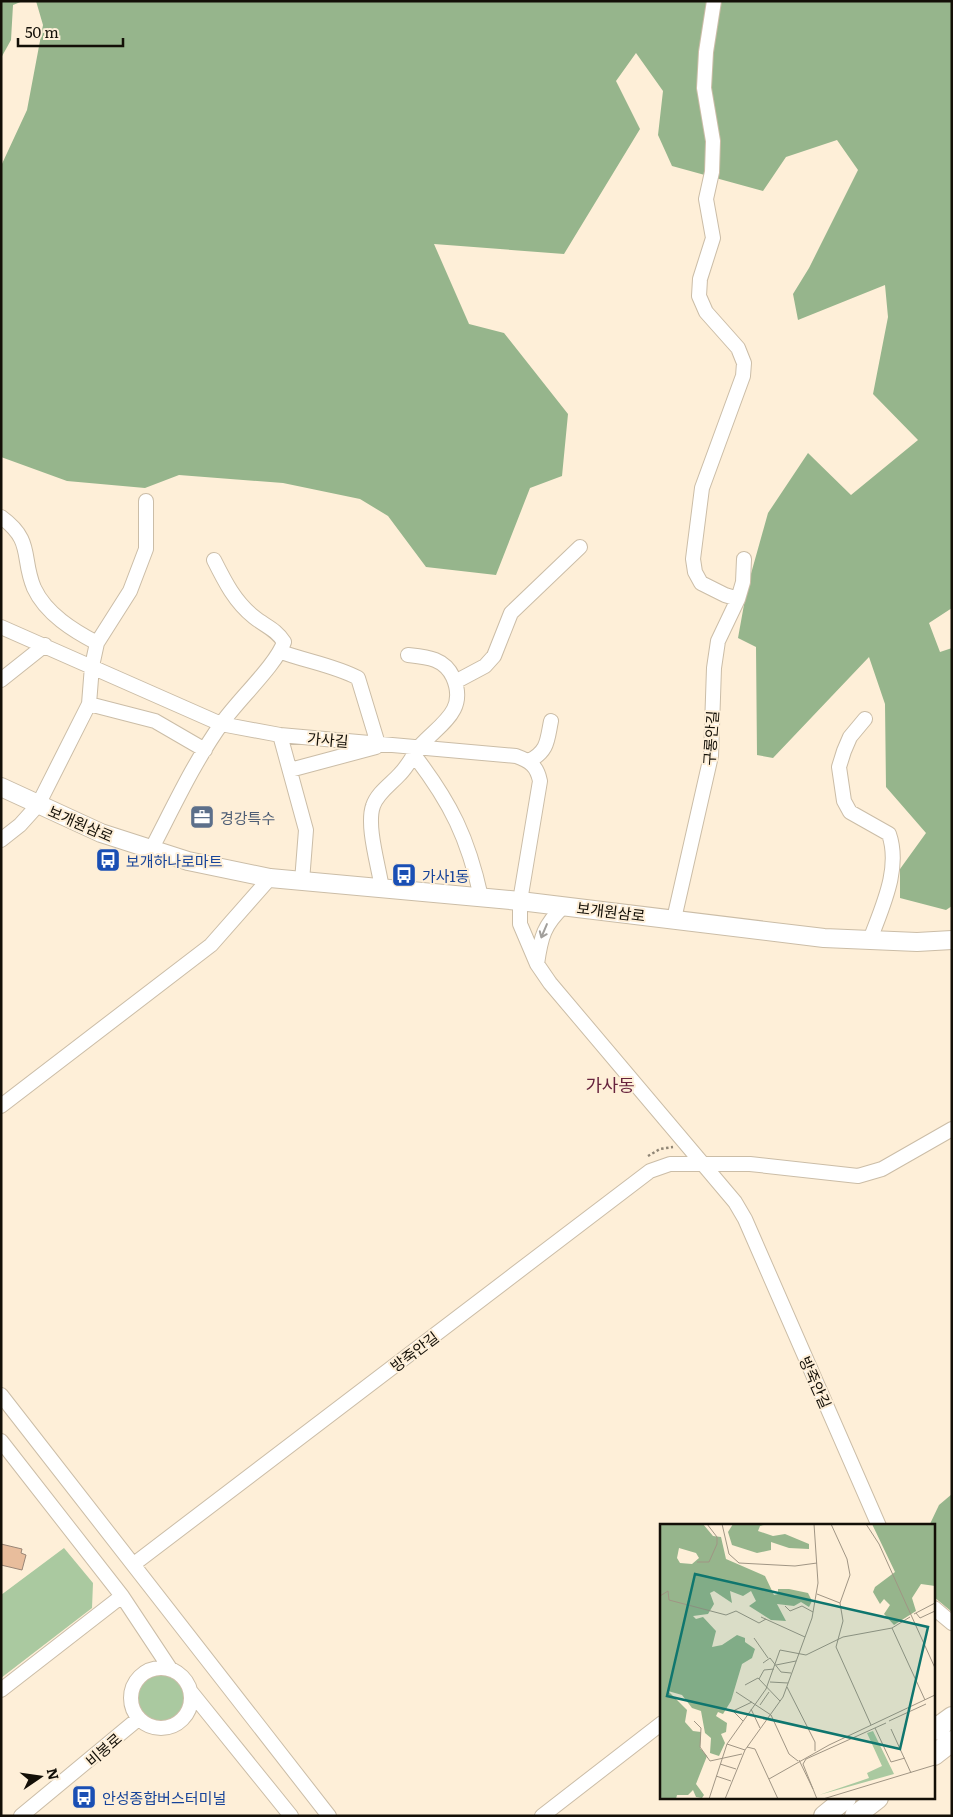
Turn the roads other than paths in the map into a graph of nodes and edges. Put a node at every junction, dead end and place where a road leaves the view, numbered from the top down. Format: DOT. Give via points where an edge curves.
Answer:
graph roads {
  1 [pos="714,1"];
  2 [pos="146,501"];
  3 [pos="1,517"];
  4 [pos="580,547"];
  5 [pos="744,559"];
  6 [pos="214,560"];
  7 [pos="738,598"];
  8 [pos="1,627"];
  9 [pos="98,644"];
  10 [pos="45,645"];
  11 [pos="281,652"];
  12 [pos="408,655"];
  13 [pos="92,666"];
  14 [pos="1,680"];
  15 [pos="455,682"];
  16 [pos="90,704"];
  17 [pos="865,720"];
  18 [pos="551,721"];
  19 [pos="221,724"];
  20 [pos="280,735"];
  21 [pos="381,744"];
  22 [pos="205,750"];
  23 [pos="417,751"];
  24 [pos="529,761"];
  25 [pos="290,770"];
  26 [pos="1,787"];
  27 [pos="38,804"];
  28 [pos="1,840"];
  29 [pos="150,850"];
  30 [pos="270,878"];
  31 [pos="302,882"];
  32 [pos="382,889"];
  33 [pos="481,897"];
  34 [pos="520,901"];
  35 [pos="564,906"];
  36 [pos="674,919"];
  37 [pos="870,940"];
  38 [pos="952,940"];
  39 [pos="537,964"];
  40 [pos="1,1106"];
  41 [pos="952,1129"];
  42 [pos="704,1163"];
  43 [pos="1,1395"];
  44 [pos="1,1441"];
  45 [pos="878,1524"];
  46 [pos="134,1564"];
  47 [pos="122,1596"];
  48 [pos="936,1610"];
  49 [pos="952,1622"];
  50 [pos="170,1670"];
  51 [pos="1,1690"];
  52 [pos="191,1692"];
  53 [pos="952,1717"];
  54 [pos="138,1719"];
  55 [pos="660,1725"];
  56 [pos="936,1729"];
  57 [pos="952,1741"];
  58 [pos="936,1753"];
  59 [pos="844,1800"];
  60 [pos="875,1800"];
  61 [pos="21,1816"];
  62 [pos="291,1816"];
  63 [pos="329,1816"];
  64 [pos="542,1816"];
  65 [pos="824,1816"];
  66 [pos="855,1816"];
  1 -- 7 [label="street" via="704,88 713,141 712,172 706,200 713,238 700,279 699,296 706,312 738,348 744,363 743,376 702,488 693,559 701,583"];
  2 -- 9 [label="street" via="146,550 141,567"];
  3 -- 9 [label="street" via="22,537 34,587 41,600 69,628"];
  4 -- 15 [label="street" via="511,613 494,656 485,666"];
  5 -- 7 [label="street, 구롱안길" via="743,582"];
  6 -- 11 [label="street" via="231,594 255,618 278,632 284,642"];
  7 -- 36 [label="street, 구롱안길" via="718,641 711,756"];
  8 -- 10 [label="street, 가사길"];
  9 -- 13 [label="street"];
  10 -- 13 [label="street, 가사길"];
  10 -- 14 [label="street"];
  11 -- 19 [label="street"];
  11 -- 21 [label="street" via="358,678"];
  12 -- 15 [label="street" via="434,658 449,668"];
  13 -- 16 [label="street"];
  13 -- 19 [label="street, 가사길"];
  15 -- 23 [label="street" via="458,699 454,712"];
  16 -- 22 [label="street" via="156,721"];
  16 -- 27 [label="street"];
  17 -- 37 [label="street" via="850,737 840,767 844,801 850,812 889,834 894,848 892,875"];
  18 -- 24 [label="street" via="542,754"];
  19 -- 20 [label="street, 가사길"];
  19 -- 22 [label="street"];
  20 -- 21 [label="street, 가사길"];
  20 -- 25 [label="street"];
  21 -- 23 [label="street, 가사길"];
  21 -- 25 [label="street"];
  22 -- 29 [label="street"];
  23 -- 24 [label="street, 가사길" via="516,756"];
  23 -- 32 [label="street" via="376,799 373,807 371,819"];
  23 -- 33 [label="street" via="454,813 474,866"];
  24 -- 34 [label="street" via="538,770 540,781"];
  25 -- 31 [label="street" via="306,830"];
  26 -- 27 [label="main road, 보개원삼로"];
  27 -- 28 [label="street, 보개원삼로"];
  27 -- 29 [label="main road, 보개원삼로" via="102,833"];
  29 -- 30 [label="main road, 보개원삼로"];
  30 -- 31 [label="main road, 보개원삼로"];
  30 -- 40 [label="street" via="210,945"];
  31 -- 32 [label="main road, 보개원삼로"];
  32 -- 33 [label="main road, 보개원삼로"];
  33 -- 34 [label="main road, 보개원삼로"];
  34 -- 35 [label="main road, 보개원삼로"];
  34 -- 39 [label="street, 방죽안길" via="520,924"];
  35 -- 36 [label="main road, 보개원삼로"];
  35 -- 39 [label="street, one-way" via="544,930"];
  36 -- 37 [label="main road, 보개원삼로" via="763,932"];
  37 -- 38 [label="main road, 보개원삼로"];
  39 -- 42 [label="street, 방죽안길"];
  41 -- 42 [label="street" via="882,1169 858,1176 750,1164"];
  42 -- 45 [label="street, 방죽안길" via="745,1218"];
  42 -- 46 [label="street, 방죽안길" via="670,1164 650,1171"];
  43 -- 46 [label="street"];
  44 -- 47 [label="street"];
  46 -- 63 [label="street"];
  47 -- 50 [label="street"];
  47 -- 51 [label="street"];
  48 -- 49 [label="street"];
  50 -- 52 [label="street" via="184,1678"];
  50 -- 54 [label="street" via="147,1671 136,1682 131,1705"];
  52 -- 54 [label="street" via="190,1708 175,1726 159,1729"];
  52 -- 62 [label="street"];
  53 -- 56 [label="highway"];
  54 -- 61 [label="street, 비봉로"];
  55 -- 64 [label="street"];
  57 -- 58 [label="highway"];
  59 -- 65 [label="highway"];
  60 -- 66 [label="highway"];
}
